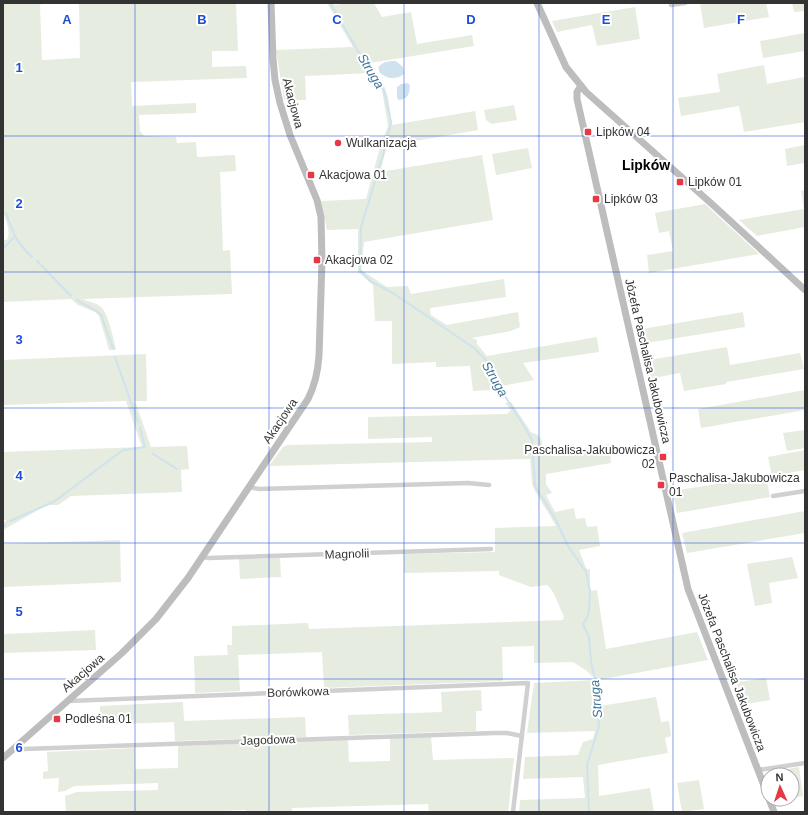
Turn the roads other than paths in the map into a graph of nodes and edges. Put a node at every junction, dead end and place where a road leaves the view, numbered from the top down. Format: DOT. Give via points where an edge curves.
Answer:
graph roads {
  1 [pos="271,3"];
  2 [pos="537,3"];
  3 [pos="685,3"];
  4 [pos="670,5"];
  5 [pos="581,86"];
  6 [pos="805,290"];
  7 [pos="489,485"];
  8 [pos="249,487"];
  9 [pos="805,490"];
  10 [pos="773,496"];
  11 [pos="491,549"];
  12 [pos="203,557"];
  13 [pos="68,701"];
  14 [pos="522,736"];
  15 [pos="15,747"];
  16 [pos="3,758"];
  17 [pos="805,763"];
  18 [pos="758,770"];
  19 [pos="760,775"];
  20 [pos="513,812"];
  1 -- 8 [label="street, Akacjowa" via="273,59 280,103 321,217 319,356 316,378 308,399"];
  2 -- 5 [label="street" via="566,67"];
  3 -- 4 [label="street"];
  5 -- 6 [label="street"];
  5 -- 18 [label="street, Józefa Paschalisa Jakubowicza" via="577,92 577,99 688,589"];
  7 -- 8 [label="street" via="259,489"];
  8 -- 12 [label="street, Akacjowa"];
  9 -- 10 [label="street"];
  11 -- 12 [label="street, Magnolii"];
  12 -- 13 [label="street, Akacjowa" via="156,619"];
  13 -- 14 [label="street, Borówkowa" via="528,683"];
  13 -- 15 [label="street, Akacjowa"];
  14 -- 15 [label="street, Jagodowa" via="495,733 24,749"];
  14 -- 20 [label="street"];
  15 -- 16 [label="street, Akacjowa"];
  17 -- 18 [label="street"];
  18 -- 19 [label="street, Józefa Paschalisa Jakubowicza"];
}
